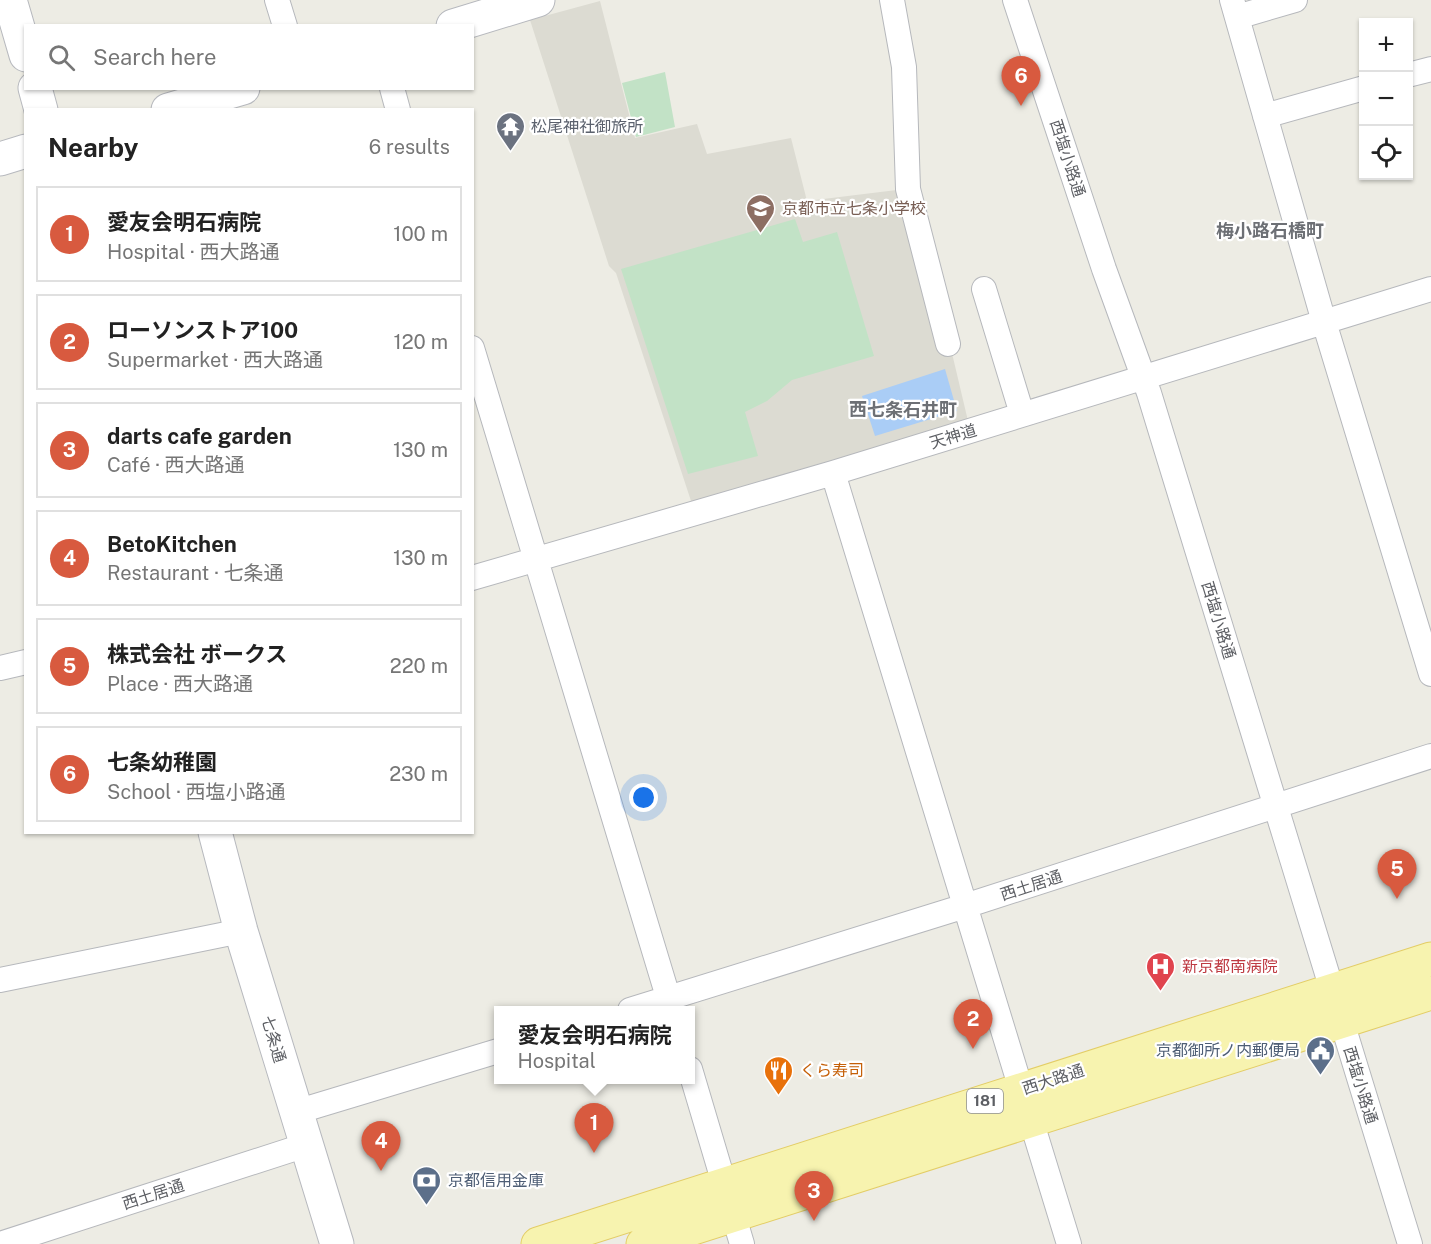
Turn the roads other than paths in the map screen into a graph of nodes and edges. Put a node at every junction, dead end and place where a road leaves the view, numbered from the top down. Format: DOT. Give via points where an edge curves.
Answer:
graph roads {
  1 [pos="10,0"];
  2 [pos="277,0"];
  3 [pos="538,0"];
  4 [pos="892,0"];
  5 [pos="1015,0"];
  6 [pos="1295,0"];
  7 [pos="1235,9"];
  8 [pos="284,24"];
  9 [pos="460,24"];
  10 [pos="24,48"];
  11 [pos="1431,69"];
  12 [pos="1413,74"];
  13 [pos="1359,89"];
  14 [pos="36,90"];
  15 [pos="236,90"];
  16 [pos="393,90"];
  17 [pos="40,108"];
  18 [pos="175,108"];
  19 [pos="398,108"];
  20 [pos="1265,116"];
  21 [pos="24,152"];
  22 [pos="0,159"];
  23 [pos="984,289"];
  24 [pos="1431,289"];
  25 [pos="1324,322"];
  26 [pos="948,344"];
  27 [pos="474,354"];
  28 [pos="1144,376"];
  29 [pos="1022,414"];
  30 [pos="833,473"];
  31 [pos="538,559"];
  32 [pos="474,577"];
  33 [pos="24,662"];
  34 [pos="0,668"];
  35 [pos="1431,674"];
  36 [pos="1431,756"];
  37 [pos="1275,805"];
  38 [pos="215,834"];
  39 [pos="965,906"];
  40 [pos="241,931"];
  41 [pos="1431,959"];
  42 [pos="0,980"];
  43 [pos="1431,993"];
  44 [pos="671,1005"];
  45 [pos="1337,1006"];
  46 [pos="494,1052"];
  47 [pos="694,1084"];
  48 [pos="1026,1105"];
  49 [pos="296,1112"];
  50 [pos="306,1145"];
  51 [pos="733,1214"];
  52 [pos="0,1244"];
  53 [pos="337,1244"];
  54 [pos="538,1244"];
  55 [pos="643,1244"];
  56 [pos="1069,1244"];
  57 [pos="1410,1244"];
  1 -- 10 [label="main road"];
  2 -- 8 [label="street"];
  3 -- 9 [label="main road"];
  4 -- 26 [label="street" via="904,67 908,189"];
  5 -- 28 [label="street, 西塩小路通" via="1104,269"];
  6 -- 7 [label="street"];
  7 -- 20 [label="street"];
  11 -- 12 [label="street"];
  13 -- 20 [label="street"];
  14 -- 17 [label="main road"];
  15 -- 18 [label="main road"];
  16 -- 19 [label="street"];
  20 -- 25 [label="street"];
  21 -- 22 [label="main road"];
  23 -- 29 [label="street"];
  24 -- 25 [label="street, 天神道"];
  25 -- 28 [label="street, 天神道"];
  25 -- 35 [label="street"];
  27 -- 31 [label="street"];
  28 -- 29 [label="street, 天神道"];
  28 -- 37 [label="street, 西塩小路通"];
  29 -- 30 [label="street, 天神道"];
  30 -- 31 [label="street, 天神道"];
  30 -- 39 [label="street"];
  31 -- 32 [label="street, 天神道"];
  31 -- 44 [label="street"];
  33 -- 34 [label="street"];
  36 -- 37 [label="street, 西土居通"];
  37 -- 39 [label="street, 西土居通"];
  37 -- 45 [label="street, 西塩小路通"];
  38 -- 40 [label="main road, 七条通"];
  39 -- 44 [label="street, 西土居通"];
  39 -- 48 [label="street"];
  40 -- 42 [label="street"];
  40 -- 49 [label="main road, 七条通"];
  41 -- 45 [label="main road, 西大路通 / 181"];
  43 -- 45 [label="main road, 西大路通 / 181"];
  45 -- 48 [label="main road, 西大路通 / 181"];
  45 -- 57 [label="street, 西塩小路通"];
  46 -- 49 [label="street"];
  47 -- 51 [label="street"];
  48 -- 51 [label="main road, 西大路通 / 181"];
  48 -- 56 [label="street"];
  49 -- 50 [label="main road, 七条通"];
  50 -- 52 [label="street, 西土居通"];
  50 -- 53 [label="main road, 七条通"];
  51 -- 54 [label="main road, 西大路通 / 181"];
  51 -- 55 [label="main road, 西大路通 / 181"];
}
